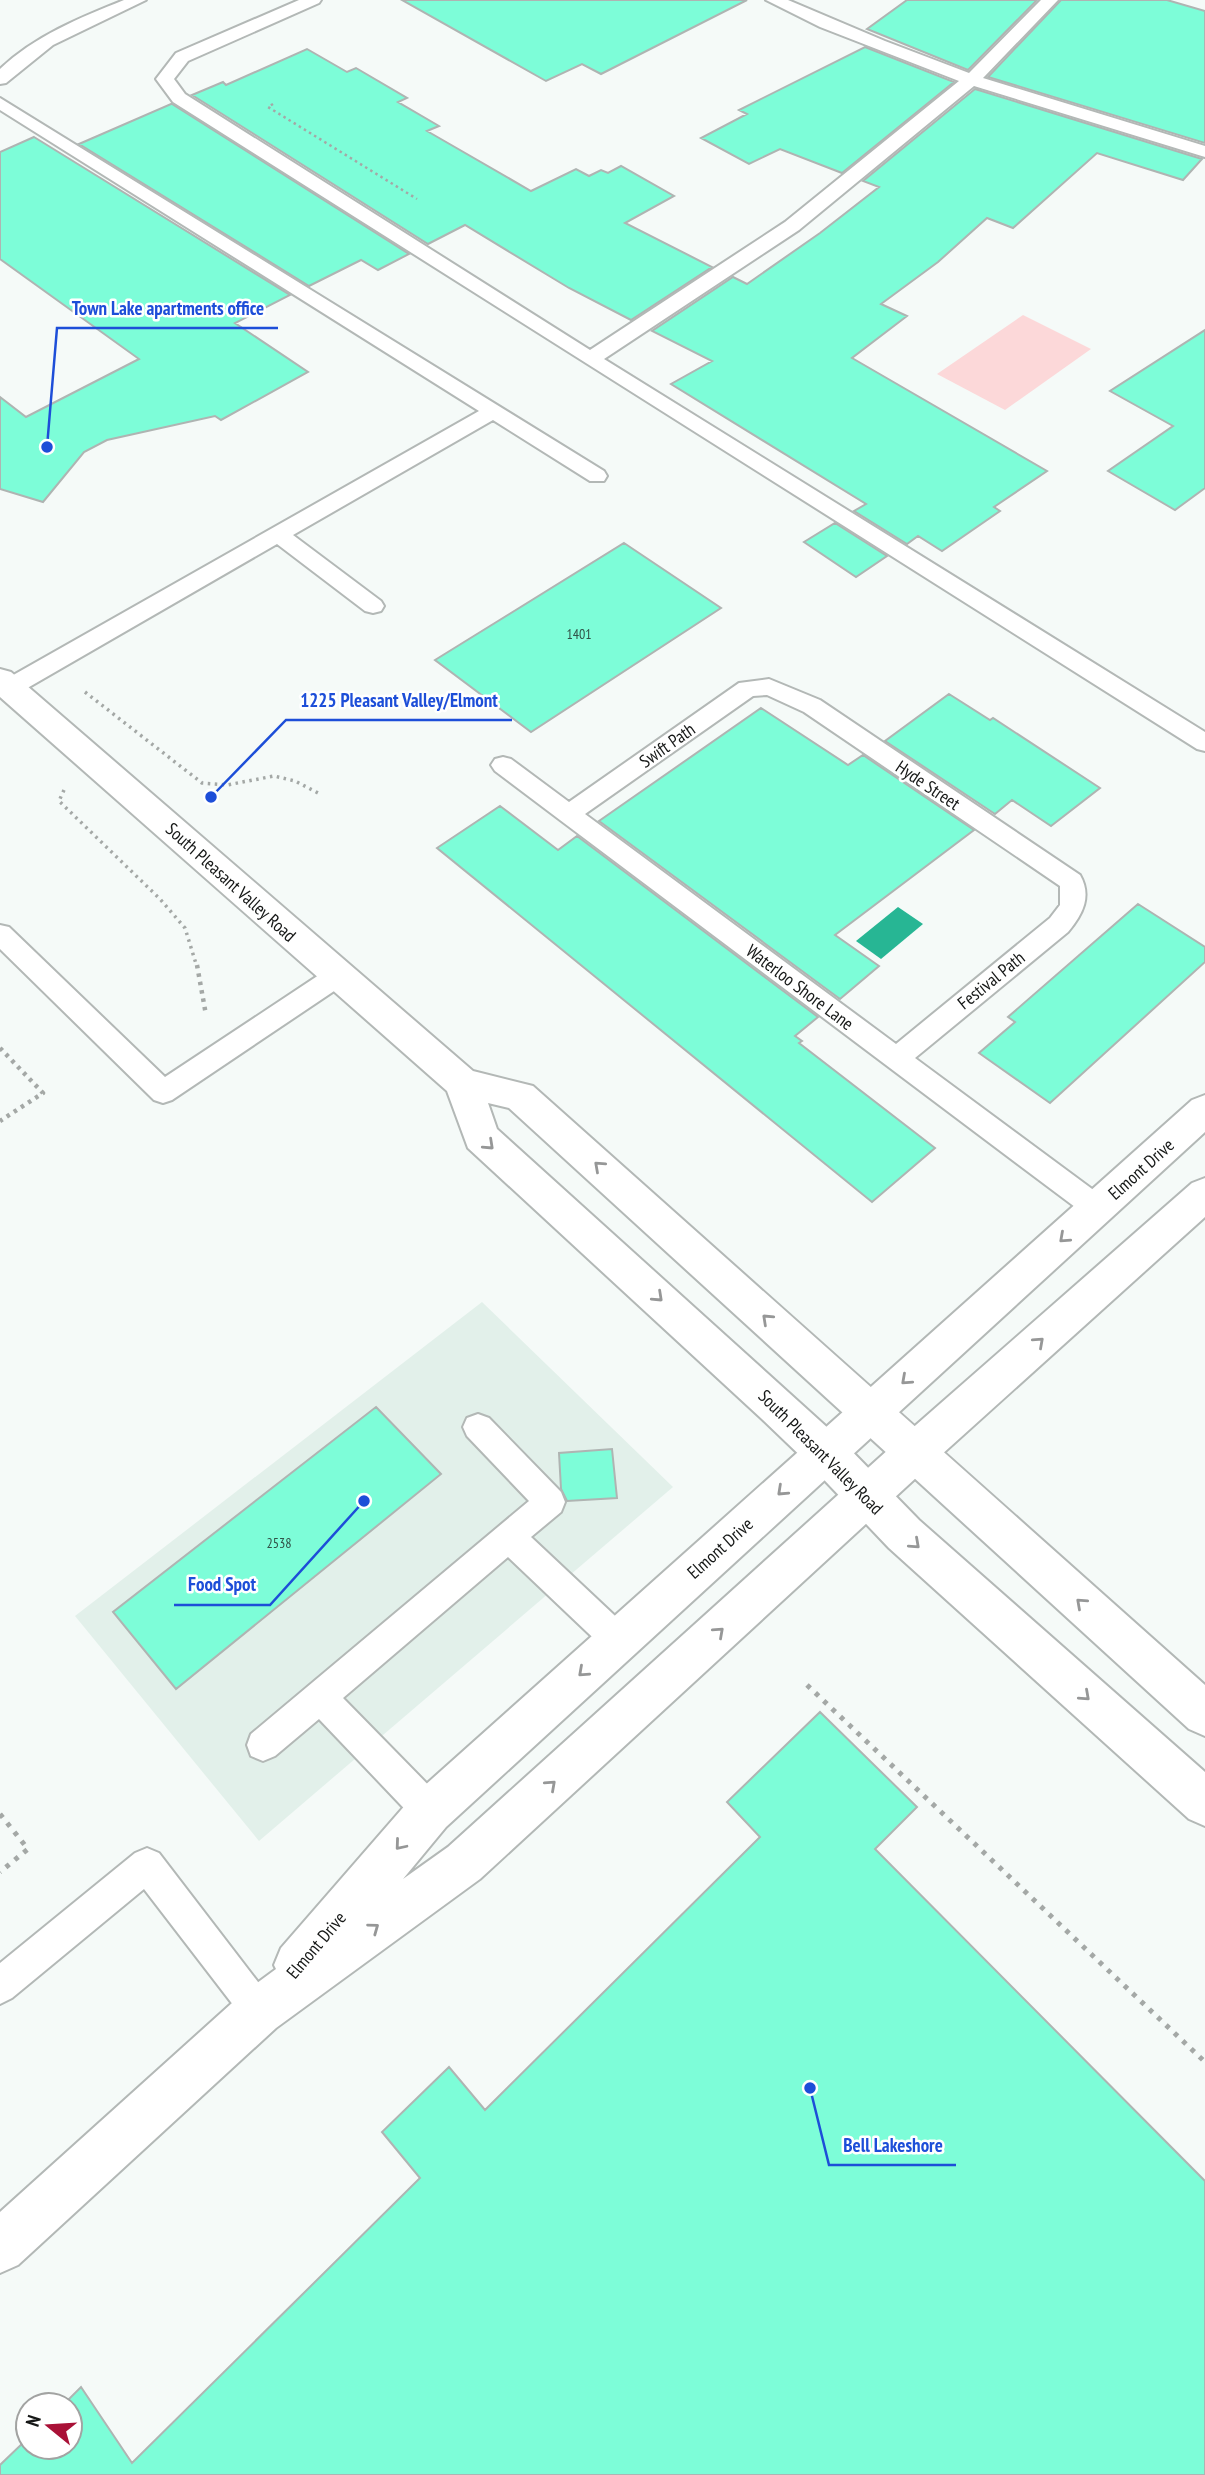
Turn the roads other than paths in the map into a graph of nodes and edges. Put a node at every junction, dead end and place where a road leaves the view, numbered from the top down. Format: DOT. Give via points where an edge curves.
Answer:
graph roads {
  1 [pos="138,0"];
  2 [pos="313,0"];
  3 [pos="774,0"];
  4 [pos="1050,0"];
  5 [pos="973,78"];
  6 [pos="0,79"];
  7 [pos="0,103"];
  8 [pos="1205,152"];
  9 [pos="590,359"];
  10 [pos="494,411"];
  11 [pos="597,476"];
  12 [pos="278,534"];
  13 [pos="373,606"];
  14 [pos="5,684"];
  15 [pos="769,687"];
  16 [pos="1205,743"];
  17 [pos="503,765"];
  18 [pos="568,814"];
  19 [pos="1076,896"];
  20 [pos="0,934"];
  21 [pos="337,976"];
  22 [pos="897,1058"];
  23 [pos="462,1083"];
  24 [pos="1205,1110"];
  25 [pos="1205,1194"];
  26 [pos="1097,1208"];
  27 [pos="870,1413"];
  28 [pos="478,1427"];
  29 [pos="825,1452"];
  30 [pos="915,1452"];
  31 [pos="867,1496"];
  32 [pos="509,1537"];
  33 [pos="618,1640"];
  34 [pos="320,1697"];
  35 [pos="1205,1714"];
  36 [pos="263,1745"];
  37 [pos="1205,1803"];
  38 [pos="430,1811"];
  39 [pos="0,1986"];
  40 [pos="260,2011"];
  41 [pos="0,2247"];
  1 -- 6 [label="lane" via="67,29 16,62"];
  2 -- 9 [label="lane" via="182,57 165,79 179,98"];
  3 -- 5 [label="lane" via="842,32"];
  4 -- 5 [label="lane"];
  5 -- 8 [label="lane" via="1092,121"];
  5 -- 9 [label="lane" via="792,226"];
  7 -- 10 [label="lane"];
  9 -- 16 [label="lane"];
  10 -- 11 [label="lane"];
  10 -- 12 [label="lane"];
  12 -- 13 [label="lane"];
  12 -- 14 [label="lane"];
  14 -- 21 [label="main road, South Pleasant Valley Road"];
  15 -- 18 [label="lane, Swift Path" via="747,689"];
  15 -- 19 [label="lane, Hyde Street" via="812,706 1071,881"];
  17 -- 18 [label="lane, Waterloo Shore Lane"];
  18 -- 22 [label="lane, Waterloo Shore Lane"];
  19 -- 22 [label="lane, Festival Path" via="1073,910 1059,925"];
  20 -- 21 [label="lane" via="163,1092"];
  21 -- 23 [label="main road, South Pleasant Valley Road"];
  22 -- 26 [label="lane, Waterloo Shore Lane"];
  27 -- 23 [label="main road, South Pleasant Valley Road, one-way" via="520,1096"];
  23 -- 29 [label="main road, South Pleasant Valley Road, one-way" via="481,1137"];
  24 -- 26 [label="main road, Elmont Drive"];
  30 -- 25 [label="main road, Elmont Drive, one-way"];
  26 -- 27 [label="main road, Elmont Drive, one-way"];
  27 -- 29 [label="main road, Elmont Drive"];
  27 -- 30 [label="main road, South Pleasant Valley Road"];
  28 -- 32 [label="lane" via="550,1503"];
  29 -- 31 [label="main road, South Pleasant Valley Road"];
  29 -- 33 [label="main road, Elmont Drive, one-way"];
  30 -- 31 [label="main road, Elmont Drive"];
  35 -- 30 [label="main road, South Pleasant Valley Road, one-way"];
  31 -- 37 [label="main road, South Pleasant Valley Road, one-way"];
  40 -- 31 [label="main road, Elmont Drive, one-way" via="464,1863"];
  32 -- 33 [label="lane"];
  32 -- 34 [label="lane"];
  33 -- 38 [label="main road, Elmont Drive, one-way"];
  34 -- 36 [label="lane"];
  34 -- 38 [label="lane"];
  38 -- 40 [label="main road, Elmont Drive, one-way"];
  39 -- 40 [label="lane" via="147,1865"];
  40 -- 41 [label="main road, Elmont Drive"];
}
